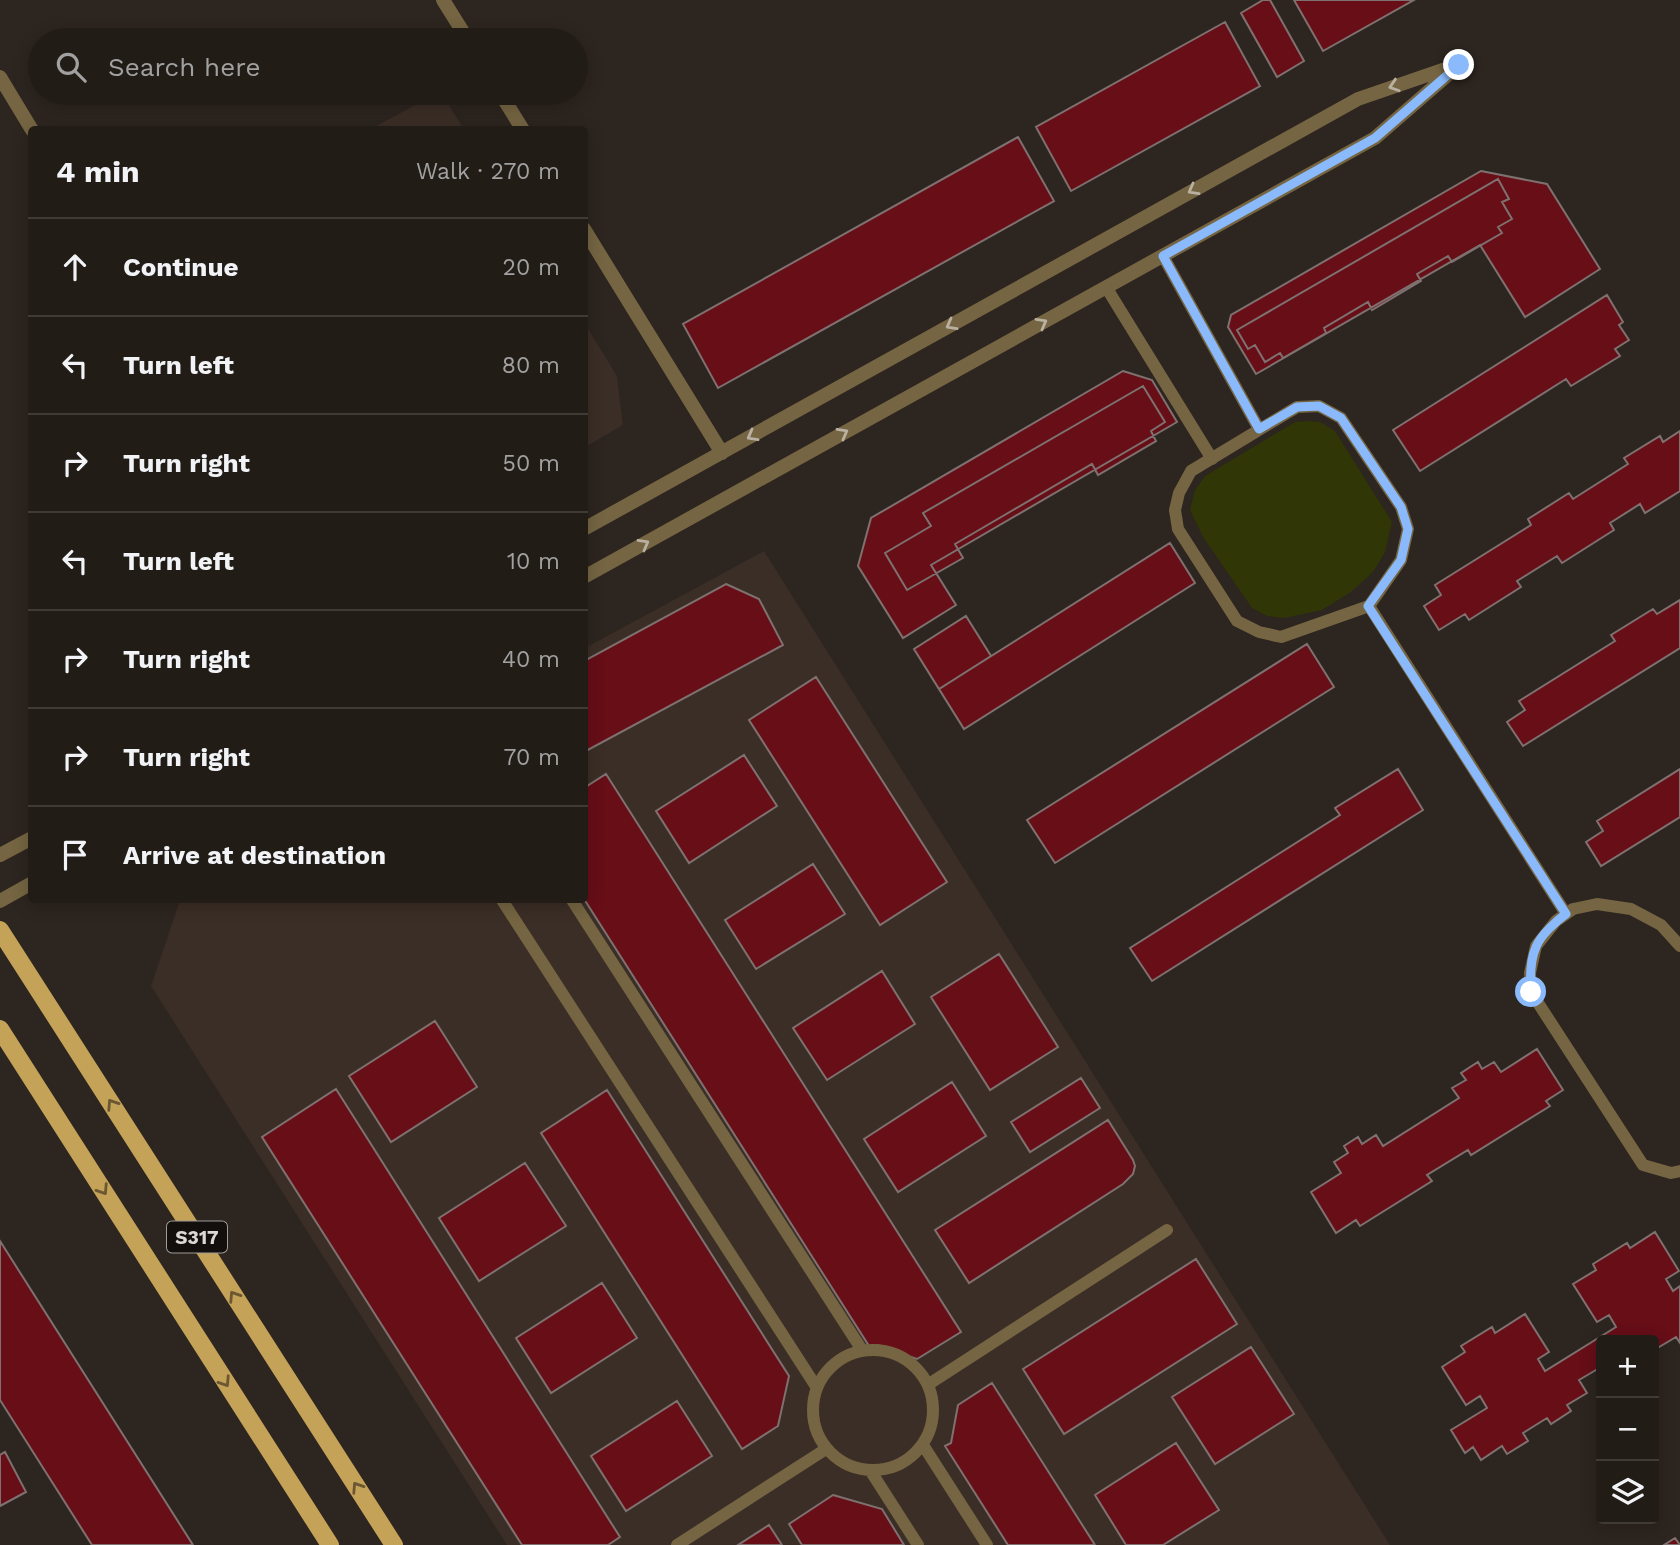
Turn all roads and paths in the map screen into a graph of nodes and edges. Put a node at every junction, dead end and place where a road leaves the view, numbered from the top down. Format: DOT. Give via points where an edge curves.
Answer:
graph roads {
  1 [pos="443,0"];
  2 [pos="460,28"];
  3 [pos="0,77"];
  4 [pos="507,105"];
  5 [pos="31,126"];
  6 [pos="521,126"];
  7 [pos="588,235"];
  8 [pos="1163,256"];
  9 [pos="1106,287"];
  10 [pos="1259,429"];
  11 [pos="722,453"];
  12 [pos="1212,459"];
  13 [pos="588,527"];
  14 [pos="588,575"];
  15 [pos="1368,606"];
  16 [pos="28,840"];
  17 [pos="0,855"];
  18 [pos="28,885"];
  19 [pos="0,901"];
  20 [pos="504,903"];
  21 [pos="574,903"];
  22 [pos="1566,914"];
  23 [pos="0,930"];
  24 [pos="1680,946"];
  25 [pos="0,1029"];
  26 [pos="1680,1171"];
  27 [pos="1167,1230"];
  28 [pos="862,1350"];
  29 [pos="929,1384"];
  30 [pos="817,1388"];
  31 [pos="923,1445"];
  32 [pos="826,1449"];
  33 [pos="870,1470"];
  34 [pos="330,1545"];
  35 [pos="394,1545"];
  36 [pos="677,1545"];
  37 [pos="918,1545"];
  38 [pos="987,1545"];
  1 -- 2 [label="street"];
  3 -- 5 [label="street"];
  4 -- 6 [label="street"];
  7 -- 11 [label="street"];
  8 -- 9 [label="street"];
  8 -- 10 [label="lane"];
  8 -- 11 [label="street, one-way" via="1375,138 1459,65 1358,99"];
  9 -- 12 [label="lane"];
  14 -- 9 [label="street, one-way"];
  10 -- 12 [label="lane"];
  10 -- 15 [label="lane" via="1297,407 1319,406 1341,418 1401,507 1408,529 1401,560"];
  11 -- 13 [label="street"];
  12 -- 15 [label="lane" via="1191,471 1175,510 1178,529 1237,621 1281,638"];
  15 -- 22 [label="lane"];
  16 -- 17 [label="street"];
  18 -- 19 [label="street"];
  20 -- 30 [label="lane"];
  21 -- 28 [label="lane"];
  22 -- 24 [label="lane" via="1597,904 1631,909 1661,925"];
  22 -- 26 [label="lane" via="1536,946 1531,992 1643,1165"];
  35 -- 23 [label="main road, S317, one-way"];
  25 -- 34 [label="main road, S317, one-way"];
  27 -- 29 [label="lane"];
  28 -- 29 [label="lane" via="894,1352 920,1370"];
  28 -- 30 [label="lane" via="827,1370"];
  29 -- 31 [label="lane" via="934,1415"];
  30 -- 32 [label="lane" via="813,1420"];
  31 -- 33 [label="lane" via="900,1464"];
  31 -- 38 [label="lane"];
  32 -- 33 [label="lane" via="854,1468"];
  32 -- 36 [label="lane"];
  33 -- 37 [label="lane"];
}
